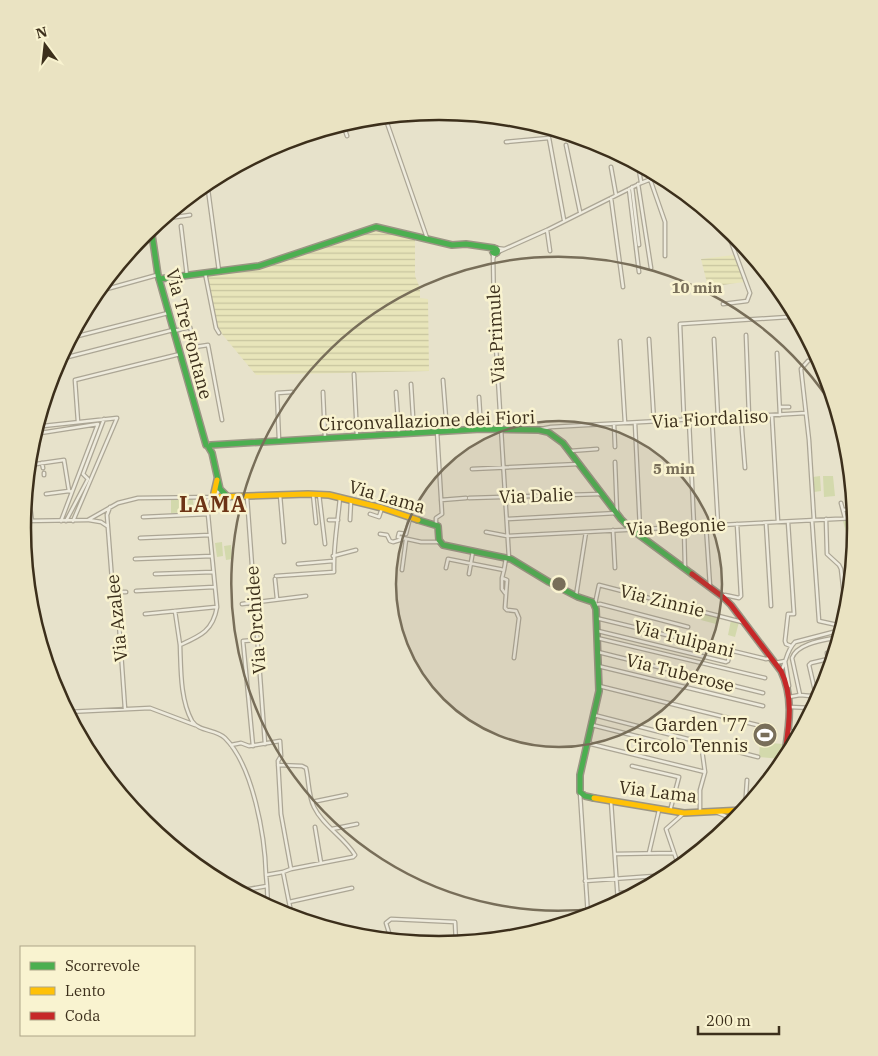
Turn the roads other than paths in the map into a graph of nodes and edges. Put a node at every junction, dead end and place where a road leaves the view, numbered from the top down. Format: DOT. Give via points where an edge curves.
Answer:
graph roads {
  1 [pos="387,124"];
  2 [pos="345,131"];
  3 [pos="347,136"];
  4 [pos="506,142"];
  5 [pos="566,145"];
  6 [pos="611,167"];
  7 [pos="639,173"];
  8 [pos="650,179"];
  9 [pos="640,183"];
  10 [pos="630,188"];
  11 [pos="208,192"];
  12 [pos="616,195"];
  13 [pos="610,198"];
  14 [pos="580,212"];
  15 [pos="190,215"];
  16 [pos="175,217"];
  17 [pos="564,221"];
  18 [pos="181,226"];
  19 [pos="547,230"];
  20 [pos="152,239"];
  21 [pos="427,240"];
  22 [pos="638,245"];
  23 [pos="732,245"];
  24 [pos="494,251"];
  25 [pos="550,251"];
  26 [pos="665,256"];
  27 [pos="651,268"];
  28 [pos="219,271"];
  29 [pos="639,272"];
  30 [pos="205,273"];
  31 [pos="187,276"];
  32 [pos="158,277"];
  33 [pos="623,287"];
  34 [pos="109,289"];
  35 [pos="723,304"];
  36 [pos="168,313"];
  37 [pos="788,317"];
  38 [pos="174,331"];
  39 [pos="220,333"];
  40 [pos="746,335"];
  41 [pos="80,336"];
  42 [pos="714,339"];
  43 [pos="649,340"];
  44 [pos="620,341"];
  45 [pos="195,347"];
  46 [pos="777,353"];
  47 [pos="181,354"];
  48 [pos="69,357"];
  49 [pos="808,361"];
  50 [pos="354,374"];
  51 [pos="443,380"];
  52 [pos="204,382"];
  53 [pos="411,384"];
  54 [pos="292,392"];
  55 [pos="323,392"];
  56 [pos="396,392"];
  57 [pos="479,397"];
  58 [pos="780,407"];
  59 [pos="789,407"];
  60 [pos="806,414"];
  61 [pos="780,415"];
  62 [pos="772,416"];
  63 [pos="741,417"];
  64 [pos="749,417"];
  65 [pos="712,418"];
  66 [pos="718,418"];
  67 [pos="104,419"];
  68 [pos="222,420"];
  69 [pos="684,420"];
  70 [pos="689,420"];
  71 [pos="78,422"];
  72 [pos="654,422"];
  73 [pos="625,423"];
  74 [pos="635,423"];
  75 [pos="614,424"];
  76 [pos="44,426"];
  77 [pos="481,429"];
  78 [pos="502,430"];
  79 [pos="538,430"];
  80 [pos="447,431"];
  81 [pos="438,432"];
  82 [pos="43,433"];
  83 [pos="414,433"];
  84 [pos="399,434"];
  85 [pos="357,436"];
  86 [pos="325,437"];
  87 [pos="279,440"];
  88 [pos="209,446"];
  89 [pos="616,447"];
  90 [pos="597,449"];
  91 [pos="570,451"];
  92 [pos="615,462"];
  93 [pos="42,463"];
  94 [pos="37,464"];
  95 [pos="580,464"];
  96 [pos="504,467"];
  97 [pos="43,468"];
  98 [pos="745,468"];
  99 [pos="472,469"];
  100 [pos="70,492"];
  101 [pos="215,493"];
  102 [pos="46,494"];
  103 [pos="313,494"];
  104 [pos="319,494"];
  105 [pos="603,494"];
  106 [pos="280,495"];
  107 [pos="247,496"];
  108 [pos="204,497"];
  109 [pos="340,497"];
  110 [pos="506,497"];
  111 [pos="352,500"];
  112 [pos="441,500"];
  113 [pos="841,503"];
  114 [pos="110,508"];
  115 [pos="382,508"];
  116 [pos="843,510"];
  117 [pos="846,510"];
  118 [pos="103,511"];
  119 [pos="617,513"];
  120 [pos="208,514"];
  121 [pos="370,514"];
  122 [pos="97,515"];
  123 [pos="107,516"];
  124 [pos="31,517"];
  125 [pos="143,517"];
  126 [pos="410,518"];
  127 [pos="845,518"];
  128 [pos="507,519"];
  129 [pos="826,519"];
  130 [pos="88,520"];
  131 [pos="329,520"];
  132 [pos="338,520"];
  133 [pos="350,520"];
  134 [pos="813,520"];
  135 [pos="32,521"];
  136 [pos="61,521"];
  137 [pos="66,521"];
  138 [pos="73,521"];
  139 [pos="101,522"];
  140 [pos="778,522"];
  141 [pos="788,522"];
  142 [pos="316,523"];
  143 [pos="766,523"];
  144 [pos="737,524"];
  145 [pos="436,525"];
  146 [pos="718,525"];
  147 [pos="694,526"];
  148 [pos="706,526"];
  149 [pos="684,527"];
  150 [pos="108,528"];
  151 [pos="640,529"];
  152 [pos="613,530"];
  153 [pos="631,530"];
  154 [pos="486,532"];
  155 [pos="586,532"];
  156 [pos="380,534"];
  157 [pos="210,535"];
  158 [pos="507,536"];
  159 [pos="140,538"];
  160 [pos="404,539"];
  161 [pos="284,542"];
  162 [pos="440,542"];
  163 [pos="324,544"];
  164 [pos="356,550"];
  165 [pos="473,551"];
  166 [pos="212,556"];
  167 [pos="333,556"];
  168 [pos="508,558"];
  169 [pos="135,559"];
  170 [pos="333,561"];
  171 [pos="471,563"];
  172 [pos="298,564"];
  173 [pos="446,568"];
  174 [pos="615,568"];
  175 [pos="685,568"];
  176 [pos="402,570"];
  177 [pos="504,570"];
  178 [pos="214,572"];
  179 [pos="154,574"];
  180 [pos="469,574"];
  181 [pos="843,583"];
  182 [pos="215,587"];
  183 [pos="710,588"];
  184 [pos="136,591"];
  185 [pos="116,592"];
  186 [pos="126,592"];
  187 [pos="306,596"];
  188 [pos="576,596"];
  189 [pos="723,597"];
  190 [pos="277,599"];
  191 [pos="256,602"];
  192 [pos="242,604"];
  193 [pos="595,604"];
  194 [pos="771,606"];
  195 [pos="217,607"];
  196 [pos="174,611"];
  197 [pos="146,614"];
  198 [pos="596,618"];
  199 [pos="744,622"];
  200 [pos="835,626"];
  201 [pos="688,627"];
  202 [pos="834,630"];
  203 [pos="596,631"];
  204 [pos="597,638"];
  205 [pos="832,639"];
  206 [pos="257,640"];
  207 [pos="180,646"];
  208 [pos="791,646"];
  209 [pos="731,650"];
  210 [pos="598,652"];
  211 [pos="514,658"];
  212 [pos="771,658"];
  213 [pos="825,660"];
  214 [pos="785,661"];
  215 [pos="775,663"];
  216 [pos="598,666"];
  217 [pos="781,671"];
  218 [pos="766,678"];
  219 [pos="598,686"];
  220 [pos="788,688"];
  221 [pos="814,689"];
  222 [pos="763,693"];
  223 [pos="800,695"];
  224 [pos="811,696"];
  225 [pos="790,698"];
  226 [pos="763,706"];
  227 [pos="790,707"];
  228 [pos="125,708"];
  229 [pos="805,708"];
  230 [pos="75,711"];
  231 [pos="592,715"];
  232 [pos="591,724"];
  233 [pos="196,726"];
  234 [pos="761,726"];
  235 [pos="787,731"];
  236 [pos="793,731"];
  237 [pos="587,742"];
  238 [pos="701,742"];
  239 [pos="786,742"];
  240 [pos="265,744"];
  241 [pos="668,744"];
  242 [pos="231,745"];
  243 [pos="253,746"];
  244 [pos="758,757"];
  245 [pos="278,765"];
  246 [pos="632,766"];
  247 [pos="705,772"];
  248 [pos="747,780"];
  249 [pos="580,792"];
  250 [pos="346,795"];
  251 [pos="745,798"];
  252 [pos="611,801"];
  253 [pos="312,802"];
  254 [pos="659,810"];
  255 [pos="733,810"];
  256 [pos="670,811"];
  257 [pos="715,811"];
  258 [pos="684,812"];
  259 [pos="700,812"];
  260 [pos="727,816"];
  261 [pos="357,824"];
  262 [pos="314,827"];
  263 [pos="331,829"];
  264 [pos="650,853"];
  265 [pos="615,854"];
  266 [pos="674,854"];
  267 [pos="676,859"];
  268 [pos="321,863"];
  269 [pos="292,869"];
  270 [pos="282,872"];
  271 [pos="266,875"];
  272 [pos="651,876"];
  273 [pos="617,879"];
  274 [pos="585,881"];
  275 [pos="267,886"];
  276 [pos="352,888"];
  277 [pos="250,889"];
  278 [pos="618,893"];
  279 [pos="621,893"];
  280 [pos="268,898"];
  281 [pos="289,902"];
  282 [pos="290,908"];
  283 [pos="587,908"];
  284 [pos="389,932"];
  285 [pos="456,935"];
  1 -- 21 [label="street"];
  2 -- 3 [label="street"];
  4 -- 17 [label="street" via="549,138"];
  5 -- 14 [label="street"];
  6 -- 12 [label="street"];
  7 -- 9 [label="street"];
  8 -- 9 [label="street"];
  8 -- 26 [label="street" via="665,222"];
  9 -- 10 [label="street"];
  9 -- 27 [label="street"];
  10 -- 12 [label="street"];
  10 -- 22 [label="street"];
  10 -- 29 [label="street"];
  11 -- 28 [label="street"];
  12 -- 13 [label="street"];
  13 -- 14 [label="street"];
  13 -- 33 [label="street"];
  14 -- 17 [label="street"];
  15 -- 16 [label="street"];
  17 -- 19 [label="street"];
  18 -- 31 [label="street"];
  19 -- 24 [label="street" via="506,249"];
  19 -- 25 [label="street"];
  20 -- 32 [label="street, Via Tre Fontane"];
  21 -- 24 [label="street"];
  21 -- 28 [label="street" via="376,227 270,263"];
  23 -- 35 [label="street" via="750,293 747,301"];
  24 -- 78 [label="street, Via Primule"];
  28 -- 30 [label="street"];
  30 -- 31 [label="street"];
  30 -- 39 [label="street" via="216,328"];
  31 -- 32 [label="street"];
  32 -- 34 [label="street"];
  32 -- 36 [label="street, Via Tre Fontane"];
  36 -- 38 [label="street, Via Tre Fontane"];
  36 -- 41 [label="street"];
  37 -- 69 [label="street" via="680,324"];
  38 -- 45 [label="street" via="190,327"];
  38 -- 47 [label="street, Via Tre Fontane"];
  38 -- 48 [label="street"];
  40 -- 64 [label="street"];
  42 -- 66 [label="street"];
  43 -- 72 [label="street"];
  44 -- 73 [label="street"];
  45 -- 52 [label="street"];
  45 -- 68 [label="street" via="208,345"];
  46 -- 58 [label="street"];
  47 -- 71 [label="street" via="75,380"];
  47 -- 88 [label="street, Via Tre Fontane" via="203,437"];
  49 -- 60 [label="street" via="801,369"];
  50 -- 85 [label="street"];
  51 -- 80 [label="street"];
  53 -- 83 [label="street"];
  54 -- 87 [label="street" via="277,393"];
  55 -- 86 [label="street"];
  56 -- 84 [label="street"];
  57 -- 77 [label="street"];
  58 -- 59 [label="street"];
  58 -- 61 [label="street"];
  60 -- 61 [label="street, Via Fiordaliso"];
  60 -- 134 [label="street"];
  61 -- 62 [label="street, Via Fiordaliso"];
  62 -- 64 [label="street, Via Fiordaliso"];
  62 -- 140 [label="street"];
  63 -- 64 [label="street, Via Fiordaliso"];
  63 -- 66 [label="street, Via Fiordaliso"];
  63 -- 98 [label="street"];
  65 -- 66 [label="street, Via Fiordaliso"];
  65 -- 70 [label="street, Via Fiordaliso"];
  65 -- 146 [label="street"];
  67 -- 71 [label="street"];
  67 -- 137 [label="street" via="83,474 88,479"];
  67 -- 138 [label="street" via="117,418"];
  69 -- 70 [label="street, Via Fiordaliso"];
  69 -- 72 [label="street, Via Fiordaliso"];
  70 -- 147 [label="street"];
  71 -- 76 [label="street"];
  72 -- 74 [label="street, Via Fiordaliso"];
  73 -- 74 [label="street, Via Fiordaliso"];
  73 -- 75 [label="street, Via Fiordaliso"];
  74 -- 151 [label="street"];
  75 -- 79 [label="street, Via Fiordaliso"];
  75 -- 89 [label="street"];
  77 -- 78 [label="street, Circonvallazione dei Fiori"];
  77 -- 80 [label="street, Circonvallazione dei Fiori"];
  78 -- 79 [label="street, Circonvallazione dei Fiori"];
  78 -- 96 [label="street, Via Primule"];
  79 -- 91 [label="street, Circonvallazione dei Fiori" via="553,435"];
  80 -- 81 [label="street, Circonvallazione dei Fiori"];
  81 -- 83 [label="street, Circonvallazione dei Fiori"];
  81 -- 112 [label="street"];
  82 -- 100 [label="street" via="98,424"];
  83 -- 84 [label="street, Circonvallazione dei Fiori"];
  84 -- 85 [label="street, Circonvallazione dei Fiori"];
  85 -- 86 [label="street, Circonvallazione dei Fiori"];
  86 -- 87 [label="street, Circonvallazione dei Fiori"];
  87 -- 88 [label="street, Circonvallazione dei Fiori"];
  88 -- 101 [label="street, Via Tre Fontane" via="217,480"];
  90 -- 91 [label="street"];
  91 -- 95 [label="street, Circonvallazione dei Fiori"];
  92 -- 119 [label="street"];
  93 -- 94 [label="street"];
  93 -- 97 [label="street"];
  93 -- 100 [label="street" via="64,460"];
  95 -- 96 [label="street"];
  95 -- 105 [label="street, Circonvallazione dei Fiori"];
  96 -- 99 [label="street"];
  96 -- 110 [label="street, Via Primule"];
  100 -- 102 [label="street"];
  100 -- 136 [label="street"];
  101 -- 107 [label="street, Via Lama"];
  101 -- 108 [label="street"];
  101 -- 108 [label="street"];
  101 -- 120 [label="street" via="208,500"];
  103 -- 104 [label="street, Via Lama"];
  103 -- 106 [label="street, Via Lama"];
  103 -- 142 [label="street"];
  104 -- 109 [label="street, Via Lama"];
  104 -- 163 [label="street"];
  105 -- 110 [label="street, Via Dalie"];
  105 -- 119 [label="street, Circonvallazione dei Fiori"];
  106 -- 107 [label="street, Via Lama"];
  106 -- 161 [label="street"];
  107 -- 191 [label="street, Via Orchidee"];
  108 -- 114 [label="street" via="138,498 124,500"];
  109 -- 111 [label="street, Via Lama"];
  109 -- 132 [label="street"];
  110 -- 112 [label="street, Via Dalie"];
  110 -- 128 [label="street, Via Primule"];
  111 -- 115 [label="street, Via Lama"];
  111 -- 133 [label="street"];
  112 -- 145 [label="street" via="442,514 436,518"];
  113 -- 116 [label="street"];
  114 -- 118 [label="street"];
  114 -- 123 [label="street, Via Azalee"];
  115 -- 121 [label="street" via="380,517"];
  115 -- 126 [label="street, Via Lama"];
  116 -- 117 [label="street"];
  116 -- 127 [label="street"];
  118 -- 122 [label="street"];
  118 -- 123 [label="street"];
  119 -- 128 [label="street"];
  119 -- 153 [label="street, Circonvallazione dei Fiori"];
  120 -- 125 [label="street"];
  120 -- 157 [label="street"];
  122 -- 130 [label="street"];
  122 -- 139 [label="street"];
  123 -- 150 [label="street, Via Azalee"];
  124 -- 135 [label="street"];
  126 -- 145 [label="street, Via Lama"];
  126 -- 160 [label="street" via="406,534 399,533 398,537"];
  127 -- 129 [label="street, Via Begonie"];
  128 -- 158 [label="street, Via Primule"];
  129 -- 134 [label="street, Via Begonie"];
  129 -- 181 [label="street" via="827,554 841,568"];
  130 -- 138 [label="street"];
  130 -- 139 [label="street"];
  131 -- 132 [label="street"];
  132 -- 167 [label="street"];
  134 -- 141 [label="street, Via Begonie"];
  134 -- 200 [label="street" via="818,621"];
  135 -- 136 [label="street"];
  136 -- 137 [label="street"];
  137 -- 138 [label="street"];
  139 -- 150 [label="street"];
  140 -- 141 [label="street, Via Begonie"];
  140 -- 143 [label="street, Via Begonie"];
  141 -- 208 [label="street" via="794,614 788,615 785,641"];
  143 -- 144 [label="street, Via Begonie"];
  143 -- 194 [label="street"];
  144 -- 146 [label="street, Via Begonie"];
  144 -- 189 [label="street" via="741,596"];
  145 -- 162 [label="street, Via Lama"];
  146 -- 148 [label="street, Via Begonie"];
  147 -- 148 [label="street, Via Begonie"];
  147 -- 149 [label="street, Via Begonie"];
  148 -- 183 [label="street"];
  149 -- 151 [label="street, Via Begonie"];
  149 -- 175 [label="street"];
  150 -- 185 [label="street, Via Azalee"];
  151 -- 153 [label="street, Via Begonie"];
  152 -- 153 [label="street, Via Begonie"];
  152 -- 155 [label="street, Via Begonie"];
  152 -- 174 [label="street"];
  153 -- 175 [label="street, Circonvallazione dei Fiori"];
  154 -- 158 [label="street, Via Begonie"];
  155 -- 158 [label="street, Via Begonie"];
  155 -- 188 [label="street"];
  156 -- 160 [label="street" via="387,535 393,542"];
  157 -- 159 [label="street"];
  157 -- 166 [label="street"];
  158 -- 168 [label="street, Via Primule"];
  160 -- 162 [label="street"];
  160 -- 176 [label="street"];
  162 -- 165 [label="street"];
  164 -- 167 [label="street"];
  165 -- 168 [label="street"];
  165 -- 171 [label="street"];
  166 -- 169 [label="street"];
  166 -- 178 [label="street"];
  167 -- 170 [label="street"];
  168 -- 177 [label="street, Via Primule"];
  168 -- 188 [label="street"];
  170 -- 172 [label="street"];
  170 -- 190 [label="street" via="334,572 275,577"];
  171 -- 173 [label="street" via="448,559"];
  171 -- 177 [label="street"];
  171 -- 180 [label="street"];
  175 -- 183 [label="street, Circonvallazione dei Fiori"];
  177 -- 211 [label="street, Via Primule" via="502,578 507,580 505,608 516,611 518,618"];
  178 -- 179 [label="street"];
  178 -- 182 [label="street"];
  182 -- 184 [label="street"];
  182 -- 195 [label="street"];
  183 -- 189 [label="street, Circonvallazione dei Fiori"];
  185 -- 186 [label="street"];
  185 -- 228 [label="street, Via Azalee"];
  187 -- 190 [label="street"];
  188 -- 193 [label="street"];
  189 -- 199 [label="street, Circonvallazione dei Fiori"];
  190 -- 191 [label="street"];
  191 -- 192 [label="street"];
  191 -- 206 [label="street, Via Orchidee"];
  193 -- 198 [label="street"];
  193 -- 199 [label="street, Via Zinnie" via="598,585"];
  193 -- 201 [label="street"];
  195 -- 196 [label="street"];
  195 -- 207 [label="street" via="207,630"];
  196 -- 197 [label="street"];
  196 -- 207 [label="street"];
  198 -- 203 [label="street"];
  198 -- 209 [label="street, Via Tulipani"];
  199 -- 212 [label="street, Circonvallazione dei Fiori"];
  202 -- 208 [label="street" via="800,639"];
  203 -- 204 [label="street"];
  203 -- 209 [label="street" via="726,662"];
  204 -- 210 [label="street"];
  204 -- 218 [label="street"];
  205 -- 223 [label="street" via="806,644 794,654 792,658"];
  206 -- 240 [label="street, Via Orchidee"];
  206 -- 243 [label="street" via="243,641"];
  207 -- 233 [label="street" via="185,701"];
  208 -- 214 [label="street"];
  209 -- 212 [label="street, Via Tulipani"];
  210 -- 216 [label="street"];
  210 -- 222 [label="street, Via Tuberose"];
  212 -- 215 [label="street, Circonvallazione dei Fiori"];
  213 -- 221 [label="street" via="809,666"];
  214 -- 215 [label="street"];
  214 -- 217 [label="street"];
  214 -- 220 [label="street"];
  215 -- 217 [label="street, Circonvallazione dei Fiori"];
  216 -- 219 [label="street"];
  216 -- 226 [label="street"];
  217 -- 220 [label="street, Circonvallazione dei Fiori"];
  219 -- 231 [label="street"];
  219 -- 234 [label="street"];
  220 -- 225 [label="street, Circonvallazione dei Fiori"];
  223 -- 224 [label="street"];
  223 -- 225 [label="street"];
  225 -- 227 [label="street, Circonvallazione dei Fiori"];
  227 -- 229 [label="street"];
  227 -- 235 [label="street, Circonvallazione dei Fiori"];
  228 -- 230 [label="street"];
  228 -- 233 [label="street" via="150,708"];
  231 -- 232 [label="street"];
  231 -- 238 [label="street"];
  232 -- 237 [label="street"];
  232 -- 241 [label="street"];
  233 -- 242 [label="street" via="224,736"];
  235 -- 236 [label="street"];
  235 -- 239 [label="street, Circonvallazione dei Fiori"];
  237 -- 247 [label="street"];
  237 -- 249 [label="street"];
  238 -- 244 [label="street"];
  238 -- 247 [label="street"];
  240 -- 243 [label="street"];
  240 -- 245 [label="street" via="280,741"];
  242 -- 243 [label="street"];
  242 -- 271 [label="street" via="246,773 261,823"];
  245 -- 253 [label="street" via="306,768"];
  245 -- 269 [label="street" via="281,814"];
  246 -- 256 [label="street" via="679,777"];
  247 -- 259 [label="street" via="700,790"];
  248 -- 251 [label="street"];
  249 -- 252 [label="street, Via Lama"];
  249 -- 274 [label="street"];
  250 -- 253 [label="street"];
  252 -- 254 [label="street, Via Lama"];
  252 -- 265 [label="street"];
  253 -- 263 [label="street"];
  254 -- 256 [label="street, Via Lama"];
  254 -- 264 [label="street"];
  255 -- 257 [label="street, Via Lama"];
  256 -- 258 [label="street, Via Lama"];
  257 -- 259 [label="street, Via Lama"];
  257 -- 260 [label="street"];
  258 -- 259 [label="street, Via Lama"];
  258 -- 266 [label="street" via="666,829"];
  261 -- 263 [label="street"];
  262 -- 268 [label="street"];
  263 -- 268 [label="street" via="354,856"];
  264 -- 265 [label="street"];
  264 -- 266 [label="street"];
  265 -- 273 [label="street"];
  266 -- 267 [label="street"];
  268 -- 269 [label="street"];
  269 -- 270 [label="street"];
  270 -- 271 [label="street"];
  270 -- 281 [label="street"];
  271 -- 275 [label="street"];
  272 -- 273 [label="street"];
  273 -- 274 [label="street"];
  273 -- 278 [label="street"];
  274 -- 283 [label="street"];
  275 -- 277 [label="street"];
  275 -- 280 [label="street"];
  276 -- 281 [label="street"];
  278 -- 279 [label="street"];
  281 -- 282 [label="street"];
  284 -- 285 [label="street" via="386,922 391,919 456,922"];
}
